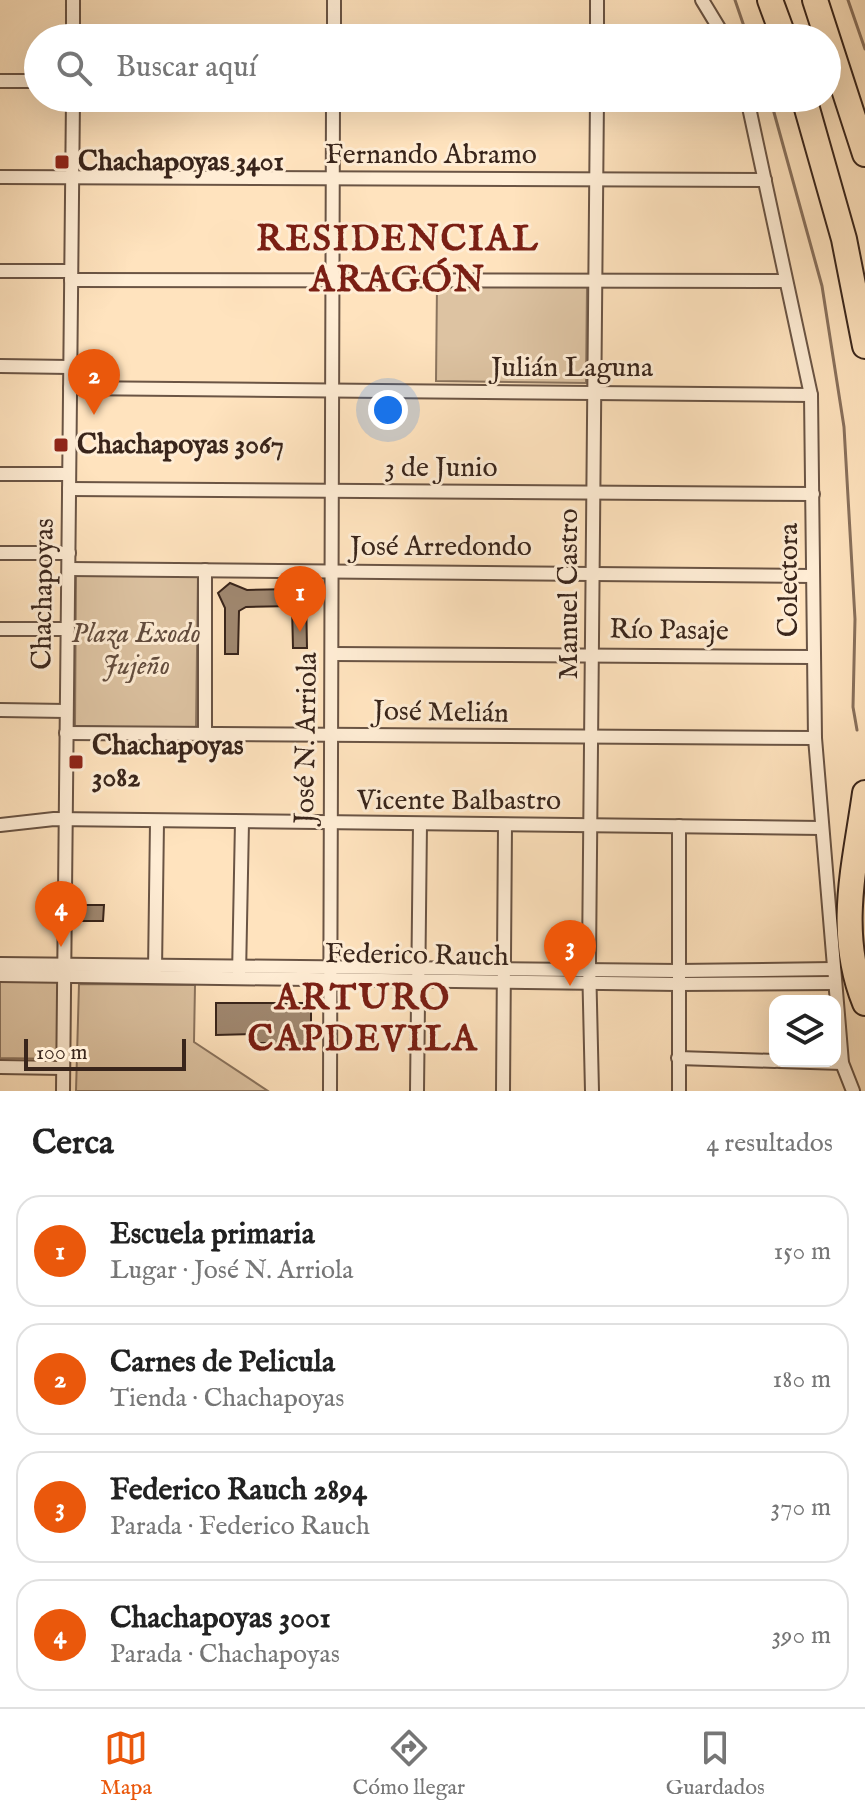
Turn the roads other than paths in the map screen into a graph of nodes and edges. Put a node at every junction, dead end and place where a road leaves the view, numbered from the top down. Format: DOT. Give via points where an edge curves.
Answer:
graph roads {
  1 [pos="73,0"];
  2 [pos="334,0"];
  3 [pos="597,0"];
  4 [pos="702,0"];
  5 [pos="770,0"];
  6 [pos="815,0"];
  7 [pos="73,24"];
  8 [pos="334,24"];
  9 [pos="597,24"];
  10 [pos="717,24"];
  11 [pos="779,24"];
  12 [pos="823,24"];
  13 [pos="841,80"];
  14 [pos="0,81"];
  15 [pos="24,81"];
  16 [pos="73,112"];
  17 [pos="333,112"];
  18 [pos="597,112"];
  19 [pos="750,112"];
  20 [pos="808,112"];
  21 [pos="865,154"];
  22 [pos="0,177"];
  23 [pos="72,177"];
  24 [pos="333,178"];
  25 [pos="596,180"];
  26 [pos="765,180"];
  27 [pos="0,271"];
  28 [pos="71,275"];
  29 [pos="333,280"];
  30 [pos="595,280"];
  31 [pos="785,281"];
  32 [pos="865,346"];
  33 [pos="0,366"];
  34 [pos="70,367"];
  35 [pos="70,388"];
  36 [pos="333,391"];
  37 [pos="595,392"];
  38 [pos="811,395"];
  39 [pos="0,474"];
  40 [pos="69,474"];
  41 [pos="69,489"];
  42 [pos="332,492"];
  43 [pos="594,493"];
  44 [pos="813,494"];
  45 [pos="0,553"];
  46 [pos="69,553"];
  47 [pos="69,569"];
  48 [pos="205,570"];
  49 [pos="332,571"];
  50 [pos="593,572"];
  51 [pos="812,576"];
  52 [pos="0,629"];
  53 [pos="68,629"];
  54 [pos="332,654"];
  55 [pos="592,655"];
  56 [pos="813,657"];
  57 [pos="0,710"];
  58 [pos="66,711"];
  59 [pos="66,733"];
  60 [pos="205,733"];
  61 [pos="331,736"];
  62 [pos="815,738"];
  63 [pos="592,739"];
  64 [pos="865,793"];
  65 [pos="67,819"];
  66 [pos="157,822"];
  67 [pos="242,822"];
  68 [pos="329,824"];
  69 [pos="420,824"];
  70 [pos="0,825"];
  71 [pos="505,825"];
  72 [pos="591,826"];
  73 [pos="679,826"];
  74 [pos="821,828"];
  75 [pos="0,964"];
  76 [pos="833,969"];
  77 [pos="64,970"];
  78 [pos="155,972"];
  79 [pos="240,973"];
  80 [pos="330,974"];
  81 [pos="0,975"];
  82 [pos="418,975"];
  83 [pos="504,975"];
  84 [pos="591,976"];
  85 [pos="678,978"];
  86 [pos="834,983"];
  87 [pos="865,1003"];
  88 [pos="678,1058"];
  89 [pos="769,1061"];
  90 [pos="842,1066"];
  91 [pos="0,1067"];
  92 [pos="63,1068"];
  93 [pos="63,1091"];
  94 [pos="330,1091"];
  95 [pos="417,1091"];
  96 [pos="503,1091"];
  97 [pos="592,1091"];
  98 [pos="679,1091"];
  99 [pos="841,1091"];
  100 [pos="853,1091"];
  1 -- 7 [label="street"];
  2 -- 8 [label="street"];
  3 -- 9 [label="street"];
  4 -- 10 [label="street"];
  5 -- 11 [label="highway"];
  6 -- 12 [label="highway"];
  13 -- 21 [label="highway"];
  14 -- 15 [label="street"];
  16 -- 23 [label="street, Chachapoyas"];
  17 -- 24 [label="street, José N. Arriola"];
  18 -- 25 [label="street, Manuel Castro"];
  19 -- 26 [label="street, Colectora"];
  20 -- 32 [label="highway" via="844,239"];
  22 -- 23 [label="street, Fernando Abramo"];
  23 -- 24 [label="street, Fernando Abramo"];
  23 -- 28 [label="street, Chachapoyas"];
  24 -- 25 [label="street, Fernando Abramo"];
  24 -- 29 [label="street, José N. Arriola"];
  25 -- 26 [label="street, Fernando Abramo"];
  25 -- 30 [label="street, Manuel Castro"];
  26 -- 31 [label="street, Colectora"];
  27 -- 28 [label="street"];
  28 -- 29 [label="street"];
  28 -- 34 [label="street, Chachapoyas"];
  29 -- 30 [label="street"];
  29 -- 36 [label="street, José N. Arriola"];
  30 -- 31 [label="street"];
  30 -- 37 [label="street, Manuel Castro"];
  31 -- 38 [label="street, Colectora"];
  33 -- 34 [label="street"];
  34 -- 35 [label="street, Chachapoyas"];
  35 -- 36 [label="street, Julián Laguna"];
  35 -- 40 [label="street, Chachapoyas"];
  36 -- 37 [label="street, Julián Laguna"];
  36 -- 42 [label="street, José N. Arriola"];
  37 -- 38 [label="street, Julián Laguna"];
  37 -- 43 [label="street, Manuel Castro"];
  38 -- 44 [label="street, Colectora"];
  39 -- 40 [label="street"];
  40 -- 41 [label="street, Chachapoyas"];
  41 -- 42 [label="street, 3 de Junio"];
  41 -- 46 [label="street, Chachapoyas"];
  42 -- 43 [label="street, 3 de Junio"];
  42 -- 49 [label="street, José N. Arriola"];
  43 -- 44 [label="street, 3 de Junio"];
  43 -- 50 [label="street, Manuel Castro"];
  44 -- 51 [label="street, Colectora"];
  45 -- 46 [label="street"];
  46 -- 47 [label="street, Chachapoyas"];
  47 -- 48 [label="street, José Arredondo"];
  47 -- 53 [label="street, Chachapoyas"];
  48 -- 49 [label="street, José Arredondo"];
  48 -- 60 [label="street"];
  49 -- 50 [label="street, José Arredondo"];
  49 -- 54 [label="street, José N. Arriola"];
  50 -- 51 [label="street, José Arredondo"];
  50 -- 55 [label="street, Manuel Castro"];
  51 -- 56 [label="street, Colectora"];
  52 -- 53 [label="street"];
  53 -- 58 [label="street, Chachapoyas"];
  54 -- 55 [label="street, Río Pasaje"];
  54 -- 61 [label="street, José N. Arriola"];
  55 -- 56 [label="street, Río Pasaje"];
  55 -- 63 [label="street, Manuel Castro"];
  56 -- 62 [label="street, Colectora"];
  57 -- 58 [label="street"];
  58 -- 59 [label="street, Chachapoyas"];
  59 -- 60 [label="street, José Melián"];
  59 -- 65 [label="street, Chachapoyas"];
  60 -- 61 [label="street, José Melián"];
  61 -- 63 [label="street, José Melián"];
  61 -- 68 [label="street, José N. Arriola"];
  62 -- 63 [label="street, José Melián"];
  62 -- 74 [label="street, Colectora"];
  63 -- 72 [label="street, Manuel Castro"];
  64 -- 87 [label="highway" via="847,917"];
  65 -- 66 [label="street, Vicente Balbastro"];
  65 -- 70 [label="street, Vicente Balbastro"];
  65 -- 77 [label="street, Chachapoyas"];
  66 -- 67 [label="street, Vicente Balbastro"];
  66 -- 78 [label="street"];
  67 -- 68 [label="street, Vicente Balbastro"];
  67 -- 79 [label="street"];
  68 -- 69 [label="street, Vicente Balbastro"];
  68 -- 80 [label="street, José N. Arriola"];
  69 -- 71 [label="street, Vicente Balbastro"];
  69 -- 82 [label="street"];
  71 -- 72 [label="street, Vicente Balbastro"];
  71 -- 83 [label="street"];
  72 -- 73 [label="street, Vicente Balbastro"];
  72 -- 84 [label="street, Manuel Castro"];
  73 -- 74 [label="street, Vicente Balbastro"];
  73 -- 85 [label="street"];
  74 -- 76 [label="street, Colectora"];
  75 -- 77 [label="street, Federico Rauch"];
  76 -- 85 [label="street, Federico Rauch"];
  76 -- 86 [label="street, Colectora"];
  77 -- 78 [label="street, Federico Rauch"];
  77 -- 81 [label="street, Federico Rauch"];
  77 -- 92 [label="street, Chachapoyas"];
  78 -- 79 [label="street, Federico Rauch"];
  79 -- 80 [label="street, Federico Rauch"];
  80 -- 82 [label="street, Federico Rauch"];
  80 -- 94 [label="street, José N. Arriola"];
  82 -- 83 [label="street, Federico Rauch"];
  82 -- 95 [label="street"];
  83 -- 84 [label="street, Federico Rauch"];
  83 -- 96 [label="street"];
  84 -- 85 [label="street, Federico Rauch"];
  84 -- 97 [label="street, Manuel Castro"];
  85 -- 86 [label="street, Federico Rauch"];
  85 -- 88 [label="street"];
  86 -- 90 [label="street, Colectora"];
  88 -- 89 [label="street"];
  88 -- 98 [label="street"];
  90 -- 99 [label="street, Colectora"];
  90 -- 100 [label="street, Colectora"];
  91 -- 92 [label="street"];
  92 -- 93 [label="street, Chachapoyas"];
}
